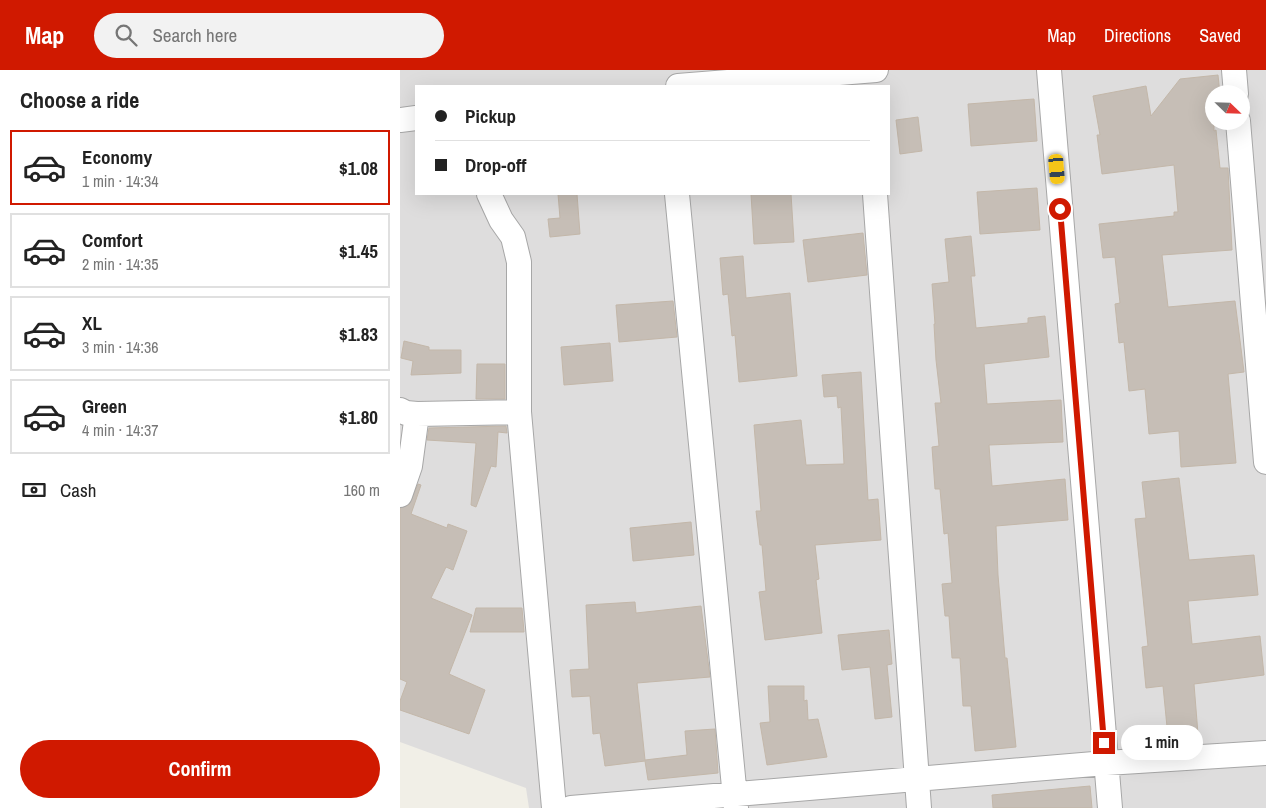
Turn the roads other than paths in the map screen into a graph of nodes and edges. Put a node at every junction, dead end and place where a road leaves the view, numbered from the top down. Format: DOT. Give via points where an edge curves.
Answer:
graph roads {
  1 [pos="867,70"];
  2 [pos="876,70"];
  3 [pos="1049,70"];
  4 [pos="1234,70"];
  5 [pos="690,85"];
  6 [pos="868,85"];
  7 [pos="1235,85"];
  8 [pos="415,118"];
  9 [pos="400,120"];
  10 [pos="1239,130"];
  11 [pos="489,195"];
  12 [pos="677,195"];
  13 [pos="876,195"];
  14 [pos="408,412"];
  15 [pos="519,412"];
  16 [pos="1266,462"];
  17 [pos="400,495"];
  18 [pos="1266,753"];
  19 [pos="1106,763"];
  20 [pos="916,778"];
  21 [pos="736,801"];
  22 [pos="554,808"];
  23 [pos="571,808"];
  24 [pos="919,808"];
  25 [pos="1110,808"];
  1 -- 2 [label="street"];
  1 -- 5 [label="street"];
  1 -- 6 [label="street"];
  3 -- 19 [label="street"];
  4 -- 7 [label="street"];
  8 -- 9 [label="street"];
  10 -- 16 [label="street"];
  11 -- 15 [label="street" via="513,237 519,262"];
  12 -- 21 [label="street"];
  13 -- 20 [label="street"];
  14 -- 15 [label="street"];
  14 -- 17 [label="street" via="410,466"];
  15 -- 22 [label="street"];
  18 -- 19 [label="street"];
  19 -- 20 [label="street"];
  19 -- 25 [label="street"];
  20 -- 21 [label="street"];
  20 -- 24 [label="street"];
  21 -- 23 [label="street"];
}
